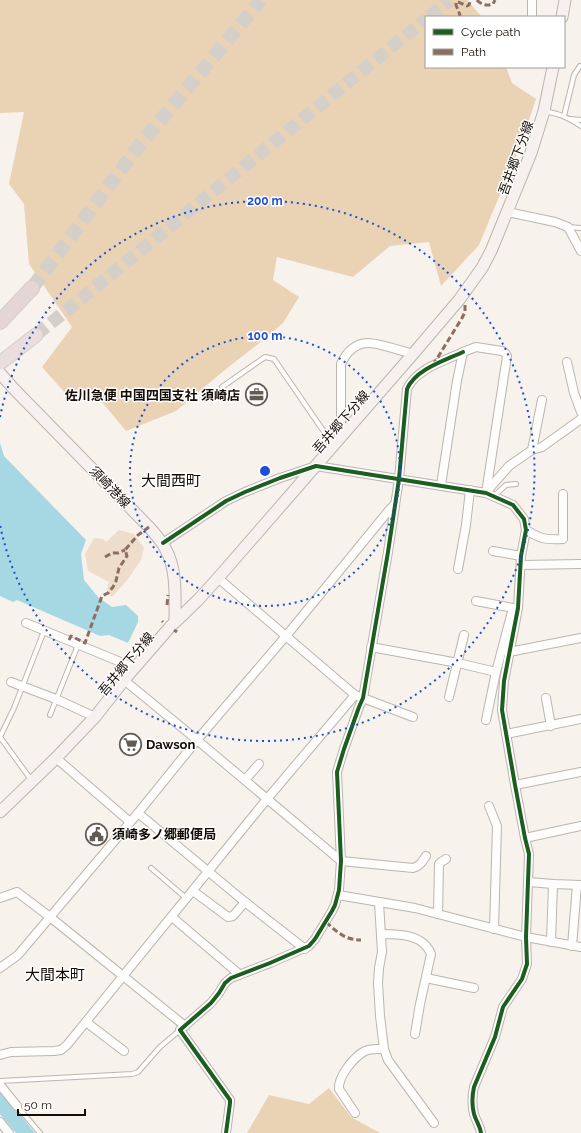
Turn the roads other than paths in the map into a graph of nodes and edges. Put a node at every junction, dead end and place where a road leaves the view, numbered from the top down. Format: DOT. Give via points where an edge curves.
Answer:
graph roads {
  1 [pos="532,0"];
  2 [pos="565,0"];
  3 [pos="532,16"];
  4 [pos="562,16"];
  5 [pos="580,66"];
  6 [pos="550,68"];
  7 [pos="544,111"];
  8 [pos="564,116"];
  9 [pos="570,119"];
  10 [pos="581,120"];
  11 [pos="581,126"];
  12 [pos="507,212"];
  13 [pos="568,227"];
  14 [pos="581,228"];
  15 [pos="581,251"];
  16 [pos="32,288"];
  17 [pos="0,322"];
  18 [pos="36,335"];
  19 [pos="463,352"];
  20 [pos="413,354"];
  21 [pos="4,360"];
  22 [pos="567,362"];
  23 [pos="0,373"];
  24 [pos="222,387"];
  25 [pos="542,400"];
  26 [pos="581,412"];
  27 [pos="581,419"];
  28 [pos="341,436"];
  29 [pos="333,446"];
  30 [pos="532,450"];
  31 [pos="316,466"];
  32 [pos="399,479"];
  33 [pos="516,484"];
  34 [pos="442,485"];
  35 [pos="470,490"];
  36 [pos="486,492"];
  37 [pos="563,494"];
  38 [pos="494,496"];
  39 [pos="394,505"];
  40 [pos="526,530"];
  41 [pos="163,544"];
  42 [pos="493,551"];
  43 [pos="522,556"];
  44 [pos="581,564"];
  45 [pos="521,565"];
  46 [pos="458,569"];
  47 [pos="218,578"];
  48 [pos="476,601"];
  49 [pos="515,608"];
  50 [pos="175,621"];
  51 [pos="26,623"];
  52 [pos="45,630"];
  53 [pos="464,635"];
  54 [pos="286,636"];
  55 [pos="581,638"];
  56 [pos="78,645"];
  57 [pos="371,647"];
  58 [pos="509,652"];
  59 [pos="458,663"];
  60 [pos="135,668"];
  61 [pos="496,672"];
  62 [pos="124,680"];
  63 [pos="12,682"];
  64 [pos="22,685"];
  65 [pos="359,696"];
  66 [pos="449,697"];
  67 [pos="546,698"];
  68 [pos="56,699"];
  69 [pos="50,715"];
  70 [pos="95,717"];
  71 [pos="413,717"];
  72 [pos="581,719"];
  73 [pos="486,720"];
  74 [pos="552,726"];
  75 [pos="506,734"];
  76 [pos="197,740"];
  77 [pos="56,758"];
  78 [pos="259,764"];
  79 [pos="581,772"];
  80 [pos="245,780"];
  81 [pos="32,781"];
  82 [pos="515,786"];
  83 [pos="267,799"];
  84 [pos="489,806"];
  85 [pos="0,812"];
  86 [pos="138,813"];
  87 [pos="130,822"];
  88 [pos="581,826"];
  89 [pos="525,838"];
  90 [pos="426,856"];
  91 [pos="446,859"];
  92 [pos="341,860"];
  93 [pos="150,868"];
  94 [pos="208,871"];
  95 [pos="529,882"];
  96 [pos="553,884"];
  97 [pos="579,885"];
  98 [pos="193,891"];
  99 [pos="338,895"];
  100 [pos="0,898"];
  101 [pos="186,898"];
  102 [pos="246,902"];
  103 [pos="379,903"];
  104 [pos="438,914"];
  105 [pos="50,917"];
  106 [pos="172,917"];
  107 [pos="494,929"];
  108 [pos="381,934"];
  109 [pos="526,937"];
  110 [pos="551,942"];
  111 [pos="577,946"];
  112 [pos="305,949"];
  113 [pos="0,968"];
  114 [pos="239,974"];
  115 [pos="123,976"];
  116 [pos="426,978"];
  117 [pos="474,988"];
  118 [pos="86,1022"];
  119 [pos="183,1028"];
  120 [pos="415,1034"];
  121 [pos="384,1049"];
  122 [pos="124,1051"];
  123 [pos="0,1055"];
  124 [pos="0,1081"];
  125 [pos="0,1085"];
  126 [pos="17,1106"];
  127 [pos="355,1113"];
  128 [pos="0,1122"];
  129 [pos="434,1123"];
  130 [pos="9,1133"];
  131 [pos="40,1133"];
  132 [pos="226,1133"];
  133 [pos="481,1133"];
  1 -- 3 [label="street"];
  2 -- 4 [label="main road"];
  5 -- 8 [label="lane" via="574,75"];
  6 -- 7 [label="main road, 吾井郷下分線"];
  7 -- 8 [label="lane"];
  7 -- 12 [label="main road, 吾井郷下分線" via="531,153"];
  8 -- 9 [label="lane"];
  9 -- 10 [label="lane"];
  9 -- 11 [label="lane"];
  12 -- 13 [label="street"];
  12 -- 20 [label="main road, 吾井郷下分線" via="491,251 478,274"];
  13 -- 14 [label="lane"];
  13 -- 15 [label="street"];
  16 -- 17 [label="highway"];
  18 -- 21 [label="highway"];
  19 -- 32 [label="street" via="432,366 411,382 407,389"];
  19 -- 34 [label="street"];
  19 -- 36 [label="street" via="476,347 502,352 507,356"];
  20 -- 28 [label="main road, 吾井郷下分線"];
  20 -- 28 [label="street" via="368,342 358,345 344,356 341,364"];
  22 -- 26 [label="street"];
  23 -- 41 [label="main road, 須崎港線"];
  24 -- 29 [label="lane" via="265,357 274,359"];
  25 -- 30 [label="street"];
  27 -- 30 [label="street" via="542,448"];
  28 -- 29 [label="main road, 吾井郷下分線"];
  29 -- 31 [label="main road, 吾井郷下分線"];
  30 -- 36 [label="street" via="509,466"];
  31 -- 32 [label="street"];
  31 -- 41 [label="street" via="226,501"];
  31 -- 47 [label="main road, 吾井郷下分線"];
  32 -- 34 [label="street"];
  32 -- 39 [label="street"];
  33 -- 38 [label="lane" via="506,485"];
  34 -- 35 [label="street"];
  35 -- 36 [label="street"];
  35 -- 46 [label="street"];
  36 -- 38 [label="street"];
  37 -- 40 [label="street" via="563,539 539,538"];
  38 -- 40 [label="street" via="517,509 524,519"];
  39 -- 54 [label="street"];
  39 -- 57 [label="street"];
  40 -- 43 [label="street"];
  41 -- 50 [label="main road, 須崎港線" via="173,570"];
  42 -- 43 [label="street"];
  43 -- 45 [label="street"];
  44 -- 45 [label="street"];
  45 -- 49 [label="street"];
  47 -- 50 [label="main road, 吾井郷下分線"];
  47 -- 54 [label="street"];
  48 -- 49 [label="street"];
  49 -- 58 [label="street"];
  49 -- 61 [label="street"];
  50 -- 60 [label="main road, 吾井郷下分線"];
  51 -- 52 [label="street"];
  52 -- 56 [label="street"];
  52 -- 64 [label="lane"];
  53 -- 59 [label="street"];
  54 -- 65 [label="street"];
  54 -- 76 [label="street"];
  55 -- 58 [label="street"];
  56 -- 60 [label="street"];
  56 -- 68 [label="lane"];
  57 -- 59 [label="street"];
  57 -- 65 [label="street"];
  58 -- 75 [label="street" via="502,693"];
  59 -- 61 [label="street"];
  59 -- 66 [label="street"];
  60 -- 62 [label="main road, 吾井郷下分線"];
  61 -- 73 [label="street"];
  62 -- 70 [label="main road, 吾井郷下分線"];
  62 -- 76 [label="street"];
  63 -- 64 [label="street"];
  64 -- 68 [label="street"];
  64 -- 81 [label="lane" via="0,737"];
  65 -- 71 [label="street"];
  65 -- 83 [label="street"];
  65 -- 92 [label="street" via="337,772"];
  67 -- 74 [label="street"];
  68 -- 69 [label="lane"];
  68 -- 70 [label="street"];
  70 -- 77 [label="main road, 吾井郷下分線"];
  72 -- 74 [label="street"];
  74 -- 75 [label="street"];
  75 -- 82 [label="street"];
  76 -- 80 [label="street"];
  76 -- 86 [label="street"];
  77 -- 81 [label="main road, 吾井郷下分線"];
  77 -- 87 [label="street"];
  78 -- 80 [label="street"];
  79 -- 82 [label="street"];
  80 -- 83 [label="street"];
  81 -- 85 [label="main road, 吾井郷下分線"];
  82 -- 89 [label="street"];
  83 -- 92 [label="street"];
  83 -- 94 [label="street"];
  84 -- 107 [label="street" via="498,826"];
  86 -- 87 [label="street"];
  86 -- 94 [label="street"];
  87 -- 105 [label="street"];
  88 -- 89 [label="street"];
  89 -- 95 [label="street" via="530,858"];
  90 -- 92 [label="street" via="413,868"];
  91 -- 104 [label="street" via="439,864"];
  92 -- 99 [label="street"];
  93 -- 101 [label="lane"];
  94 -- 98 [label="street"];
  94 -- 102 [label="street"];
  95 -- 96 [label="street"];
  95 -- 109 [label="street"];
  96 -- 97 [label="street"];
  96 -- 110 [label="street"];
  97 -- 111 [label="street"];
  98 -- 101 [label="street"];
  98 -- 102 [label="street" via="228,916 233,916"];
  99 -- 103 [label="street"];
  99 -- 112 [label="street" via="326,922"];
  100 -- 105 [label="street" via="17,892"];
  101 -- 106 [label="street"];
  102 -- 112 [label="street"];
  103 -- 104 [label="street"];
  103 -- 108 [label="street"];
  104 -- 107 [label="street"];
  105 -- 113 [label="street" via="18,955"];
  105 -- 115 [label="street"];
  106 -- 114 [label="street"];
  106 -- 115 [label="street"];
  107 -- 109 [label="street"];
  108 -- 116 [label="street" via="410,936 426,946 431,954"];
  108 -- 121 [label="street" via="382,952 378,983"];
  109 -- 110 [label="street"];
  109 -- 133 [label="street" via="525,972 503,1007 495,1037 473,1093 473,1108"];
  110 -- 111 [label="street"];
  112 -- 114 [label="street"];
  114 -- 119 [label="street" via="224,983 211,1003"];
  115 -- 118 [label="street"];
  115 -- 119 [label="street"];
  116 -- 117 [label="street"];
  116 -- 120 [label="street"];
  118 -- 122 [label="street"];
  118 -- 123 [label="street" via="61,1050 11,1052"];
  119 -- 124 [label="lane" via="160,1047 138,1072 132,1074"];
  119 -- 132 [label="street" via="230,1100"];
  121 -- 127 [label="street" via="371,1049 357,1056 340,1080 339,1089"];
  121 -- 129 [label="street" via="388,1060"];
  125 -- 126 [label="street"];
  126 -- 131 [label="lane"];
  128 -- 130 [label="street"];
}
